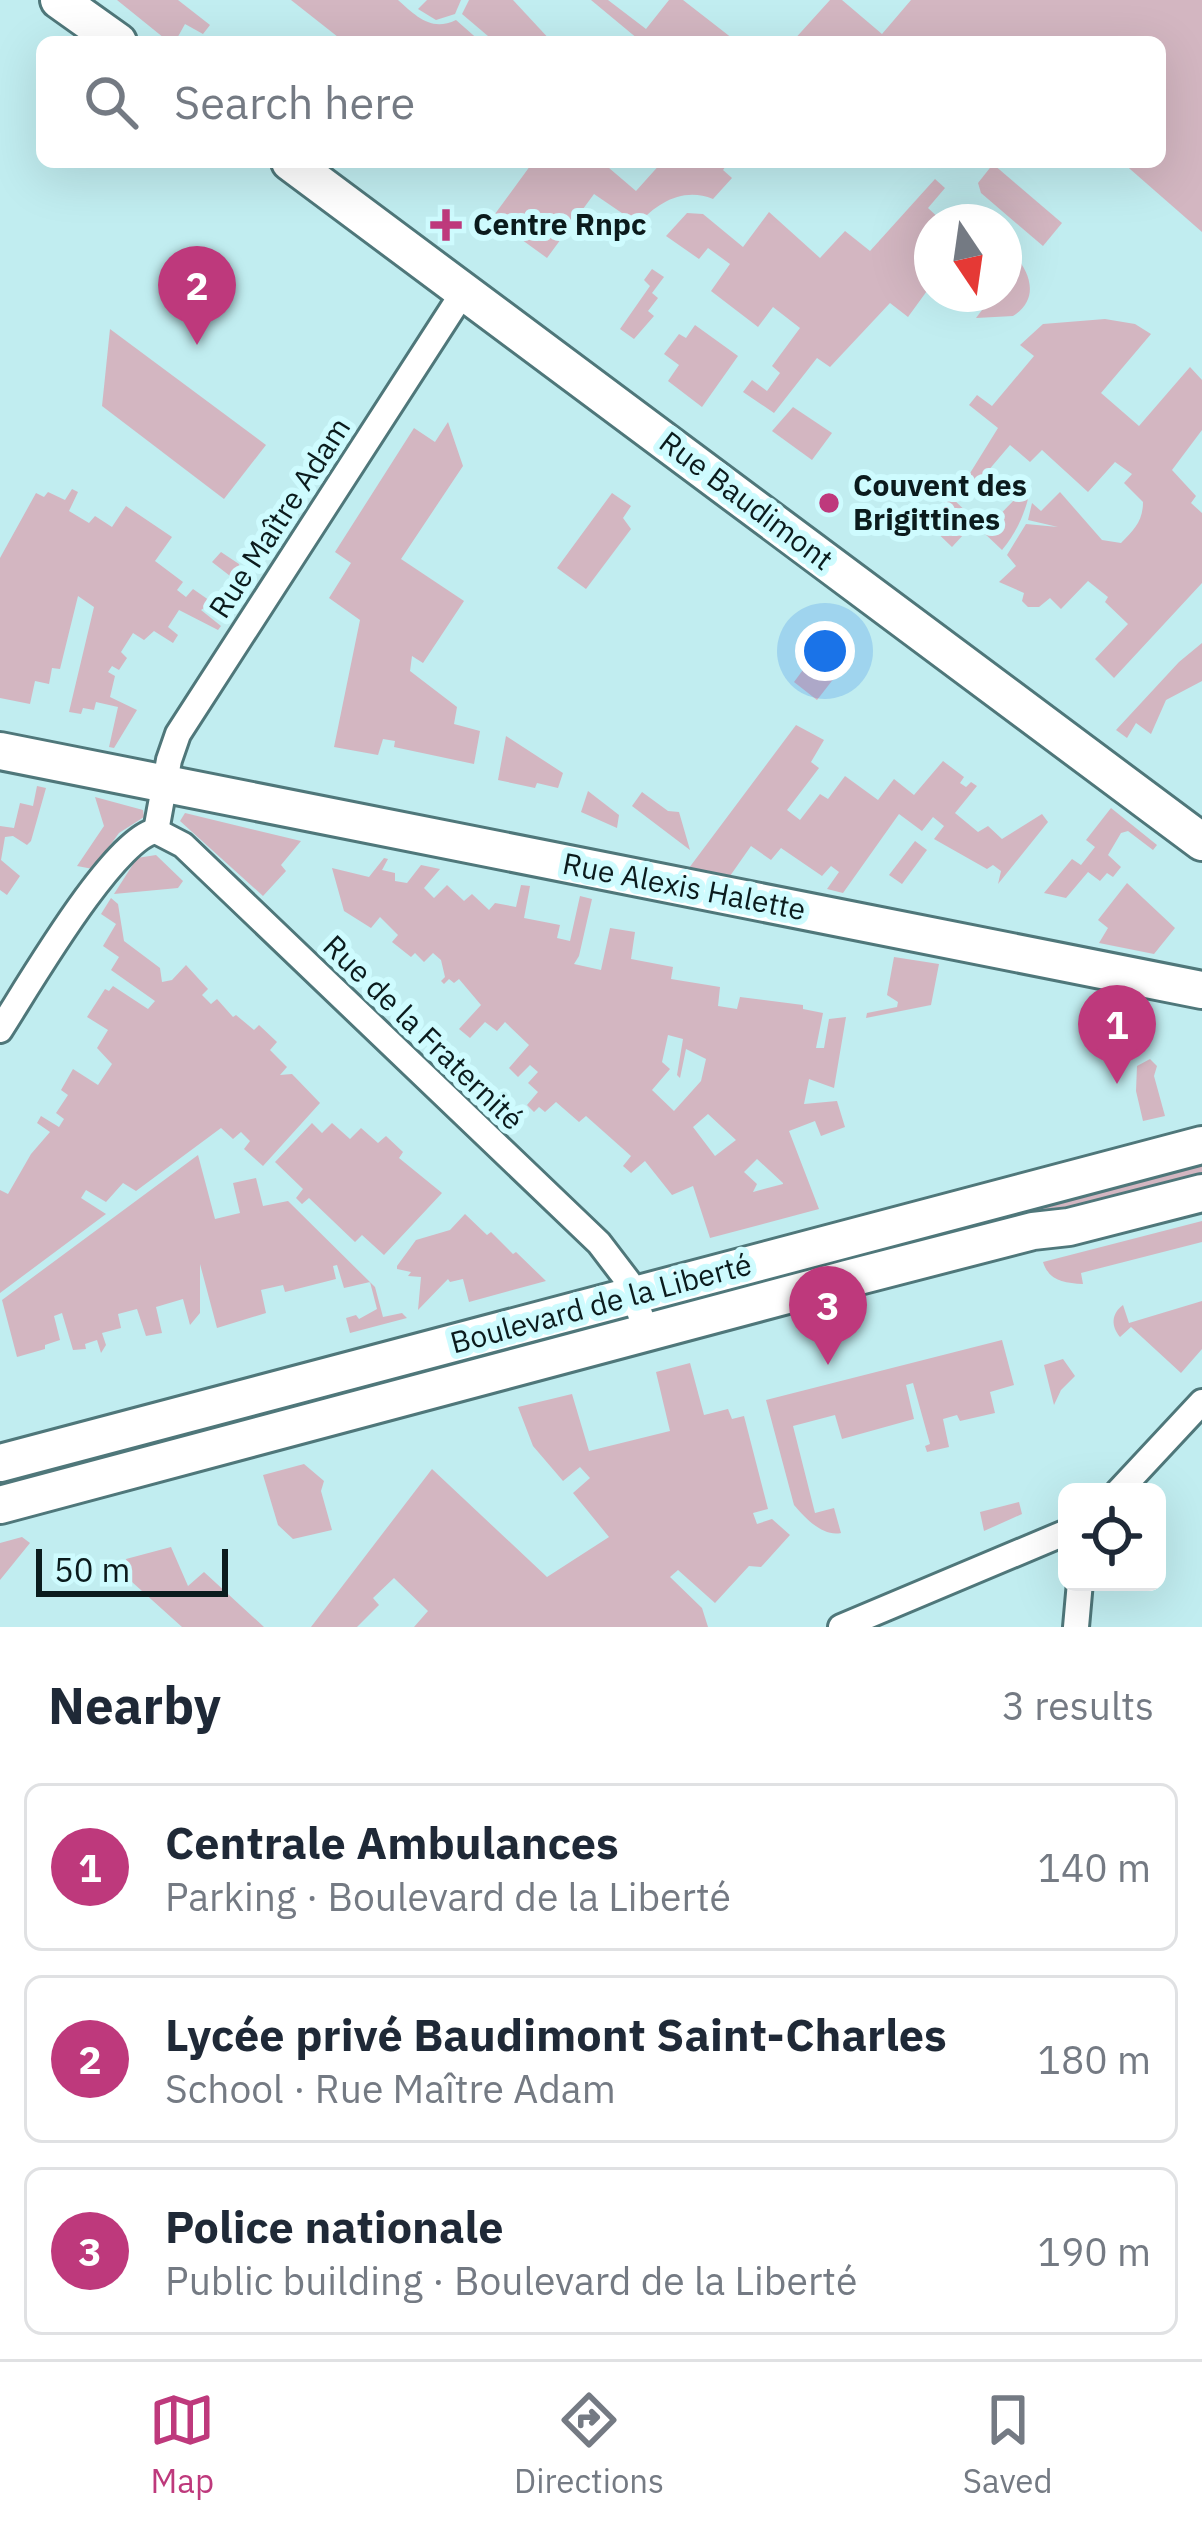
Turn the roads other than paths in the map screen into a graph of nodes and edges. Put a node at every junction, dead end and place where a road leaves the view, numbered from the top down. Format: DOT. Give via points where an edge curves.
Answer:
graph roads {
  1 [pos="59,0"];
  2 [pos="110,36"];
  3 [pos="298,168"];
  4 [pos="464,291"];
  5 [pos="0,752"];
  6 [pos="165,786"];
  7 [pos="156,831"];
  8 [pos="1202,842"];
  9 [pos="1202,990"];
  10 [pos="0,1030"];
  11 [pos="1202,1144"];
  12 [pos="1202,1193"];
  13 [pos="634,1294"];
  14 [pos="646,1334"];
  15 [pos="1202,1402"];
  16 [pos="0,1463"];
  17 [pos="1126,1483"];
  18 [pos="0,1505"];
  19 [pos="1058,1536"];
  20 [pos="1079,1591"];
  21 [pos="841,1627"];
  22 [pos="1076,1627"];
  1 -- 2 [label="main road"];
  3 -- 4 [label="main road, Rue Baudimont"];
  4 -- 6 [label="street, Rue Maître Adam" via="178,734"];
  4 -- 8 [label="main road, Rue Baudimont"];
  5 -- 6 [label="main road, Rue Alexis Halette"];
  6 -- 7 [label="street, Rue Maître Adam"];
  6 -- 9 [label="main road, Rue Alexis Halette"];
  7 -- 10 [label="street" via="130,845 82,903"];
  7 -- 13 [label="street, Rue de la Fraternité" via="183,845 599,1243"];
  11 -- 13 [label="main road, Boulevard de la Liberté"];
  12 -- 14 [label="main road, Boulevard de la Liberté"];
  13 -- 14 [label="street, Rue de la Fraternité"];
  13 -- 16 [label="main road, Boulevard de la Liberté"];
  14 -- 18 [label="main road, Boulevard de la Liberté"];
  15 -- 17 [label="street"];
  19 -- 21 [label="street"];
  20 -- 22 [label="street"];
}
